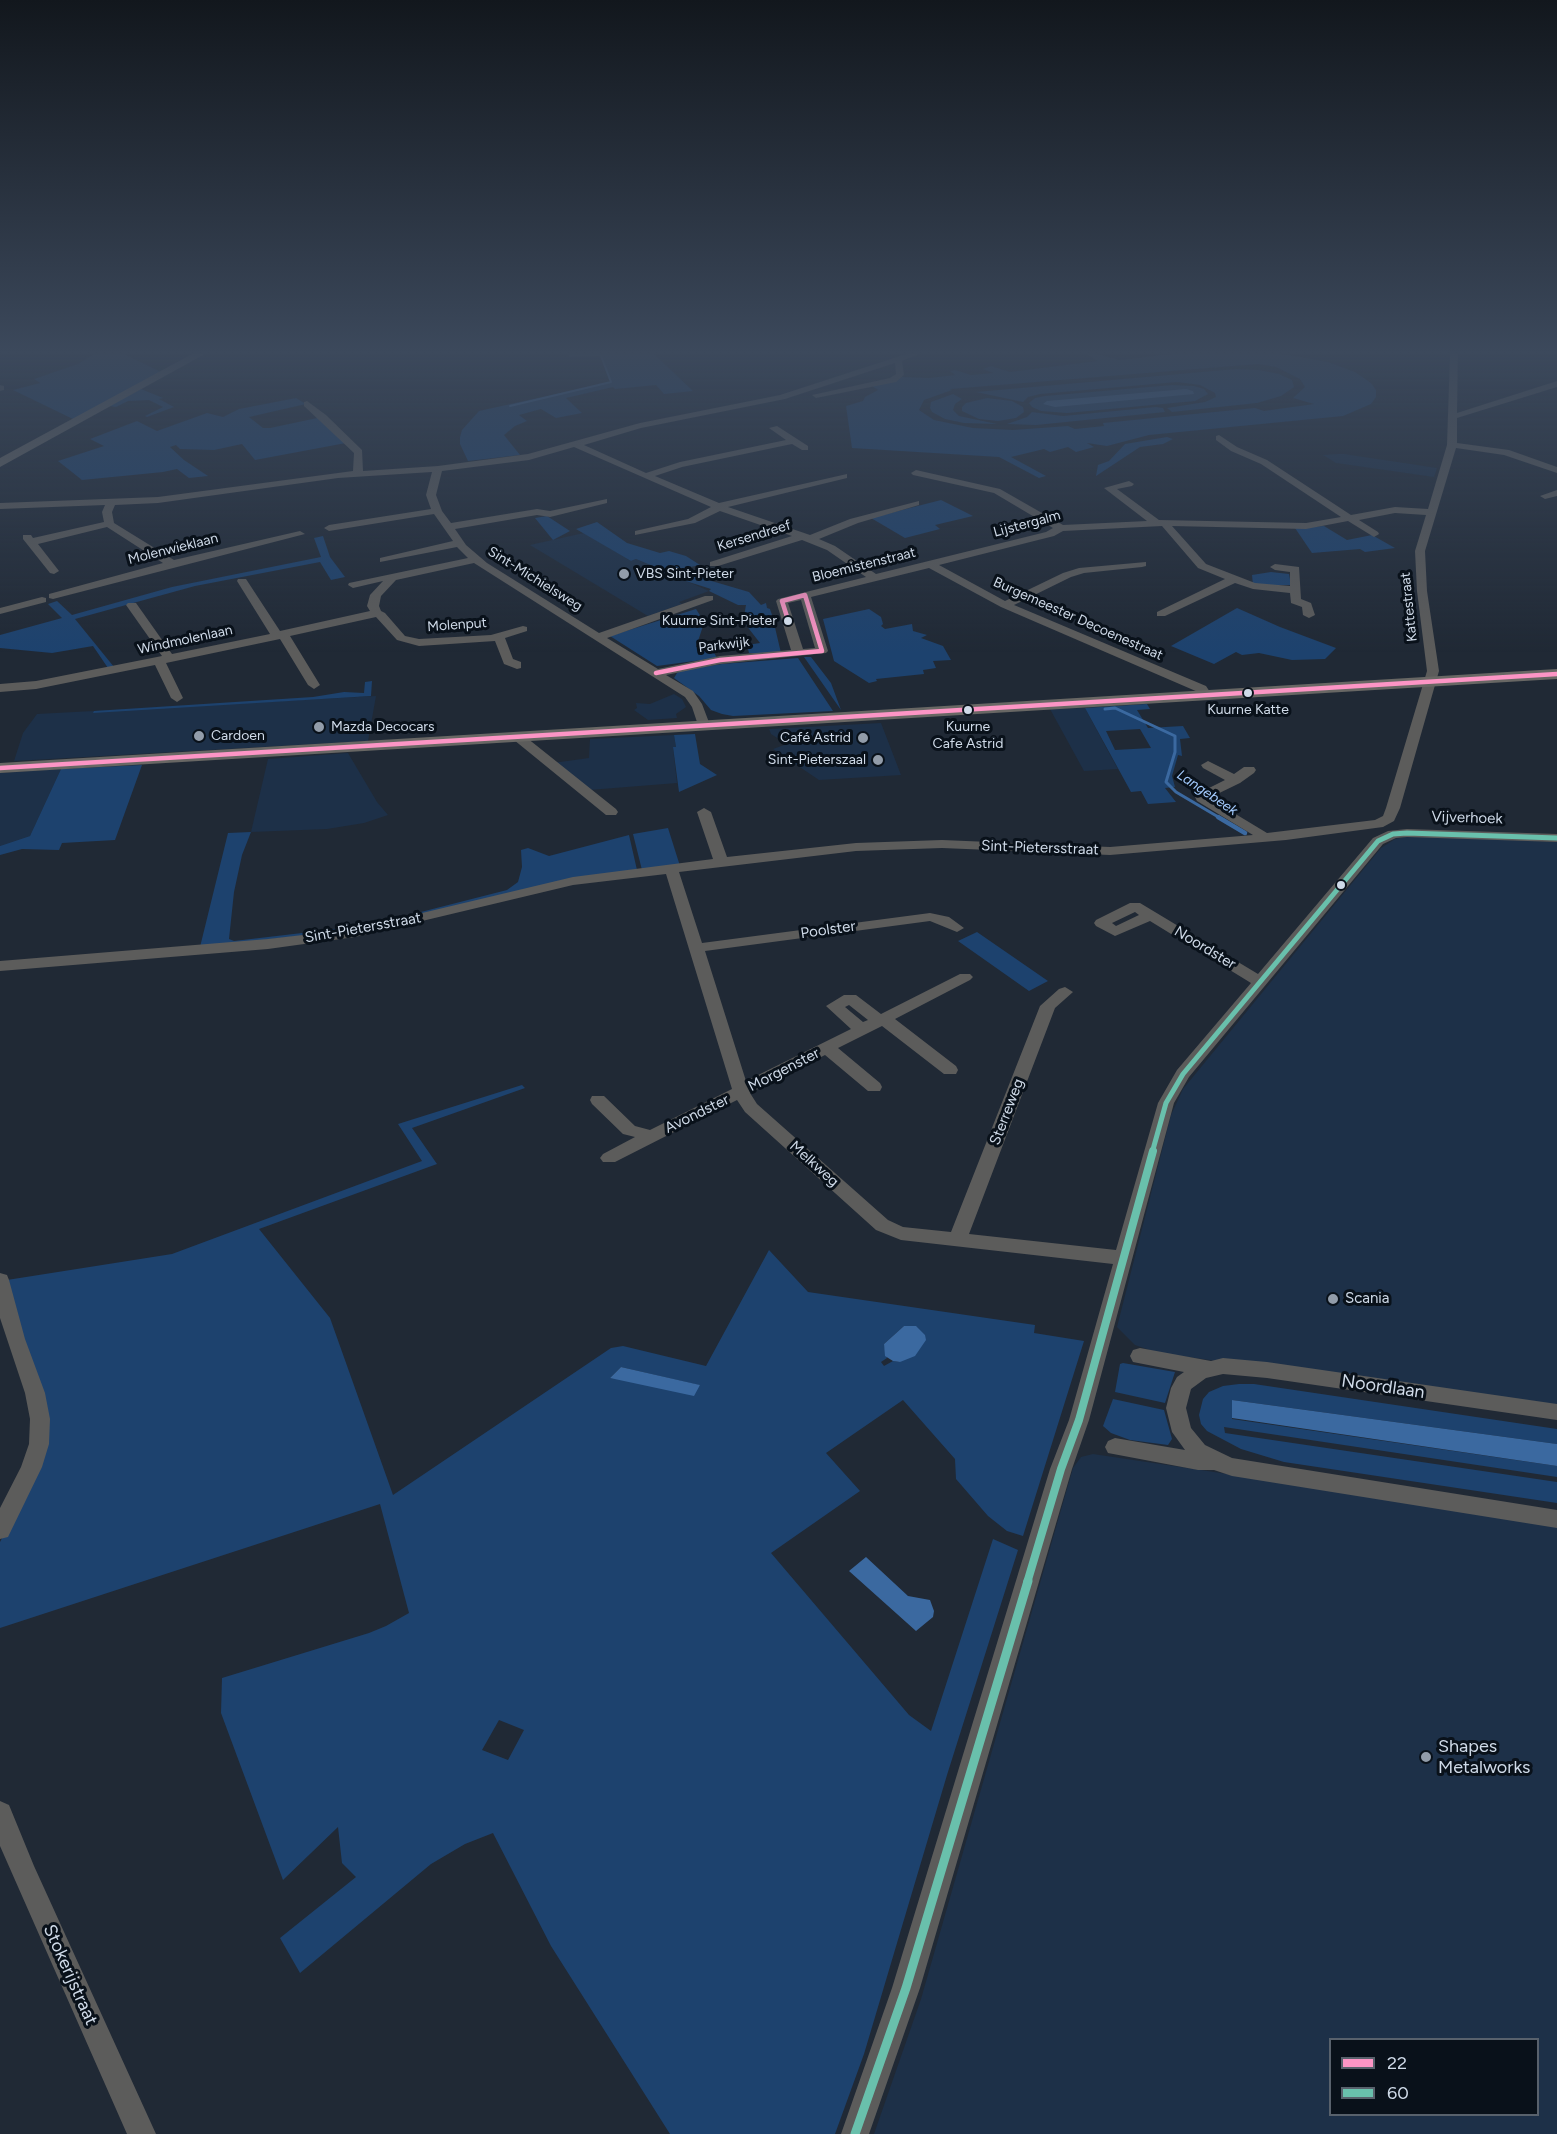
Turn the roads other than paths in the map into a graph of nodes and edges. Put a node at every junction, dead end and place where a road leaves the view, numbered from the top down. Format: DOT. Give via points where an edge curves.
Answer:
graph roads {
  1 [pos="17,454"];
  2 [pos="359,454"];
  3 [pos="543,454"];
  4 [pos="596,454"];
  5 [pos="734,454"];
  6 [pos="1245,454"];
  7 [pos="1449,454"];
  8 [pos="1510,454"];
  9 [pos="0,463"];
  10 [pos="438,469"];
  11 [pos="1557,470"];
  12 [pos="358,473"];
  13 [pos="916,473"];
  14 [pos="646,476"];
  15 [pos="844,476"];
  16 [pos="1129,484"];
  17 [pos="1557,493"];
  18 [pos="1545,496"];
  19 [pos="528,500"];
  20 [pos="603,501"];
  21 [pos="111,503"];
  22 [pos="915,503"];
  23 [pos="0,506"];
  24 [pos="720,508"];
  25 [pos="437,511"];
  26 [pos="537,512"];
  27 [pos="1430,512"];
  28 [pos="1347,518"];
  29 [pos="109,524"];
  30 [pos="1161,524"];
  31 [pos="448,527"];
  32 [pos="330,528"];
  33 [pos="1061,528"];
  34 [pos="639,533"];
  35 [pos="300,534"];
  36 [pos="1374,534"];
  37 [pos="807,538"];
  38 [pos="459,543"];
  39 [pos="476,559"];
  40 [pos="384,560"];
  41 [pos="172,564"];
  42 [pos="714,564"];
  43 [pos="930,564"];
  44 [pos="1142,564"];
  45 [pos="1275,567"];
  46 [pos="54,571"];
  47 [pos="873,577"];
  48 [pos="392,578"];
  49 [pos="1234,579"];
  50 [pos="242,580"];
  51 [pos="376,595"];
  52 [pos="805,595"];
  53 [pos="53,596"];
  54 [pos="1295,596"];
  55 [pos="709,598"];
  56 [pos="1279,599"];
  57 [pos="42,600"];
  58 [pos="1005,605"];
  59 [pos="132,606"];
  60 [pos="0,611"];
  61 [pos="375,613"];
  62 [pos="1161,614"];
  63 [pos="1309,615"];
  64 [pos="523,628"];
  65 [pos="280,635"];
  66 [pos="500,637"];
  67 [pos="598,637"];
  68 [pos="798,653"];
  69 [pos="165,660"];
  70 [pos="517,665"];
  71 [pos="656,673"];
  72 [pos="1557,674"];
  73 [pos="1431,681"];
  74 [pos="314,685"];
  75 [pos="0,688"];
  76 [pos="1199,695"];
  77 [pos="177,698"];
  78 [pos="704,725"];
  79 [pos="518,737"];
  80 [pos="0,768"];
  81 [pos="1235,780"];
  82 [pos="611,812"];
  83 [pos="705,812"];
  84 [pos="1389,818"];
  85 [pos="1358,828"];
  86 [pos="1557,828"];
  87 [pos="1407,833"];
  88 [pos="1526,836"];
  89 [pos="1263,838"];
  90 [pos="1557,838"];
  91 [pos="1378,840"];
  92 [pos="722,864"];
  93 [pos="672,871"];
  94 [pos="1151,915"];
  95 [pos="957,928"];
  96 [pos="696,948"];
  97 [pos="0,966"];
  98 [pos="965,977"];
  99 [pos="1259,981"];
  100 [pos="1065,992"];
  101 [pos="882,1020"];
  102 [pos="862,1030"];
  103 [pos="827,1048"];
  104 [pos="950,1070"];
  105 [pos="874,1087"];
  106 [pos="741,1092"];
  107 [pos="598,1100"];
  108 [pos="652,1136"];
  109 [pos="609,1158"];
  110 [pos="958,1238"];
  111 [pos="1123,1259"];
  112 [pos="0,1280"];
  113 [pos="1140,1356"];
  114 [pos="1209,1368"];
  115 [pos="1557,1412"];
  116 [pos="1115,1447"];
  117 [pos="1214,1461"];
  118 [pos="1557,1519"];
  119 [pos="0,1530"];
  120 [pos="0,1814"];
  121 [pos="142,2134"];
  122 [pos="855,2134"];
  1 -- 9 [label="main road"];
  2 -- 12 [label="street"];
  3 -- 10 [label="street"];
  4 -- 14 [label="street"];
  5 -- 14 [label="street"];
  6 -- 28 [label="street" via="1264,462"];
  7 -- 27 [label="street, Kattestraat"];
  8 -- 11 [label="street"];
  10 -- 12 [label="street"];
  10 -- 25 [label="street, Sint-Michielsweg" via="431,495"];
  12 -- 21 [label="street" via="181,498"];
  13 -- 33 [label="street" via="997,491"];
  14 -- 24 [label="street"];
  15 -- 24 [label="street"];
  16 -- 30 [label="street" via="1109,488"];
  17 -- 18 [label="street"];
  19 -- 26 [label="street"];
  20 -- 26 [label="street" via="550,514"];
  21 -- 23 [label="street"];
  21 -- 29 [label="street" via="107,512"];
  22 -- 37 [label="street, Kersendreef"];
  24 -- 34 [label="street" via="691,521"];
  24 -- 37 [label="street"];
  25 -- 31 [label="street, Sint-Michielsweg"];
  25 -- 32 [label="street"];
  26 -- 31 [label="street"];
  27 -- 28 [label="street, Lijstergalm" via="1395,510"];
  27 -- 73 [label="street, Kattestraat" via="1419,563"];
  28 -- 30 [label="street, Lijstergalm" via="1306,526"];
  28 -- 36 [label="street"];
  29 -- 41 [label="street"];
  29 -- 46 [label="street" via="28,538"];
  30 -- 33 [label="street, Lijstergalm"];
  30 -- 49 [label="street" via="1202,566"];
  31 -- 38 [label="street, Sint-Michielsweg"];
  33 -- 43 [label="street, Lijstergalm"];
  35 -- 41 [label="street, Molenwieklaan"];
  37 -- 42 [label="street, Kersendreef"];
  37 -- 47 [label="street" via="831,548"];
  38 -- 39 [label="street, Sint-Michielsweg"];
  38 -- 40 [label="street"];
  39 -- 48 [label="street"];
  39 -- 67 [label="street, Sint-Michielsweg"];
  41 -- 53 [label="street, Molenwieklaan"];
  43 -- 47 [label="street, Bloemistenstraat"];
  43 -- 58 [label="street, Burgemeester Decoenestraat"];
  44 -- 58 [label="street" via="1083,570"];
  45 -- 54 [label="street" via="1295,569"];
  47 -- 52 [label="street, Bloemistenstraat"];
  48 -- 51 [label="street"];
  48 -- 51 [label="street" via="347,583 362,595"];
  49 -- 54 [label="street"];
  49 -- 62 [label="street"];
  50 -- 65 [label="street"];
  51 -- 61 [label="street"];
  52 -- 68 [label="street" via="782,601"];
  52 -- 68 [label="street, Parkwijk" via="822,651"];
  54 -- 56 [label="street"];
  54 -- 63 [label="street" via="1306,605"];
  55 -- 67 [label="street"];
  57 -- 60 [label="street"];
  58 -- 76 [label="street, Burgemeester Decoenestraat" via="1182,683"];
  59 -- 69 [label="street"];
  61 -- 65 [label="street, Windmolenlaan"];
  61 -- 66 [label="street, Molenput" via="408,641 435,643"];
  64 -- 66 [label="street, Molenput"];
  65 -- 69 [label="street, Windmolenlaan"];
  65 -- 74 [label="street"];
  66 -- 70 [label="street, Molenput" via="508,661"];
  67 -- 71 [label="street, Sint-Michielsweg"];
  68 -- 71 [label="street, Parkwijk" via="720,660"];
  69 -- 75 [label="street, Windmolenlaan" via="36,685"];
  69 -- 77 [label="street"];
  71 -- 78 [label="street, Sint-Michielsweg" via="693,698"];
  72 -- 73 [label="main road"];
  73 -- 76 [label="main road"];
  73 -- 84 [label="street, Kattestraat"];
  76 -- 78 [label="main road"];
  78 -- 79 [label="main road"];
  79 -- 80 [label="main road"];
  79 -- 82 [label="street"];
  81 -- 89 [label="street" via="1202,797"];
  83 -- 92 [label="street"];
  84 -- 85 [label="street, Sint-Pietersstraat"];
  84 -- 87 [label="street"];
  85 -- 89 [label="street, Sint-Pietersstraat"];
  85 -- 91 [label="street"];
  86 -- 88 [label="street, Vijverhoek" via="1538,828"];
  87 -- 88 [label="street, Vijverhoek"];
  87 -- 91 [label="street, Vijverhoek"];
  88 -- 90 [label="street, Vijverhoek"];
  89 -- 92 [label="street, Sint-Pietersstraat" via="1110,851 942,844 855,847"];
  91 -- 99 [label="street"];
  92 -- 93 [label="street, Sint-Pietersstraat"];
  93 -- 96 [label="street, Melkweg"];
  93 -- 97 [label="street, Sint-Pietersstraat" via="573,881 354,933"];
  94 -- 99 [label="street, Noordster"];
  95 -- 96 [label="street, Poolster" via="930,917"];
  96 -- 106 [label="street, Melkweg"];
  98 -- 101 [label="street, Morgenster"];
  99 -- 111 [label="street" via="1183,1074 1166,1103"];
  100 -- 110 [label="street, Sterreweg" via="1048,1006"];
  101 -- 102 [label="street, Morgenster"];
  101 -- 102 [label="street" via="850,998 834,1006"];
  101 -- 104 [label="street"];
  102 -- 103 [label="street, Morgenster"];
  103 -- 105 [label="street, Morgenster"];
  103 -- 106 [label="street, Morgenster"];
  106 -- 108 [label="street, Avondster"];
  106 -- 110 [label="street, Melkweg" via="751,1108 882,1226 901,1233"];
  107 -- 108 [label="street, Avondster" via="629,1130"];
  108 -- 109 [label="street, Avondster"];
  110 -- 111 [label="street, Melkweg"];
  111 -- 122 [label="street" via="1079,1420 906,1988"];
  112 -- 119 [label="street" via="40,1419 39,1444 31,1467"];
  113 -- 114 [label="street, Noordlaan"];
  114 -- 115 [label="street, Noordlaan" via="1267,1370"];
  114 -- 117 [label="street" via="1184,1383 1178,1394 1177,1410 1188,1439"];
  116 -- 117 [label="street"];
  117 -- 118 [label="street" via="1250,1472"];
  120 -- 121 [label="street, Stokerijstraat"];
}
